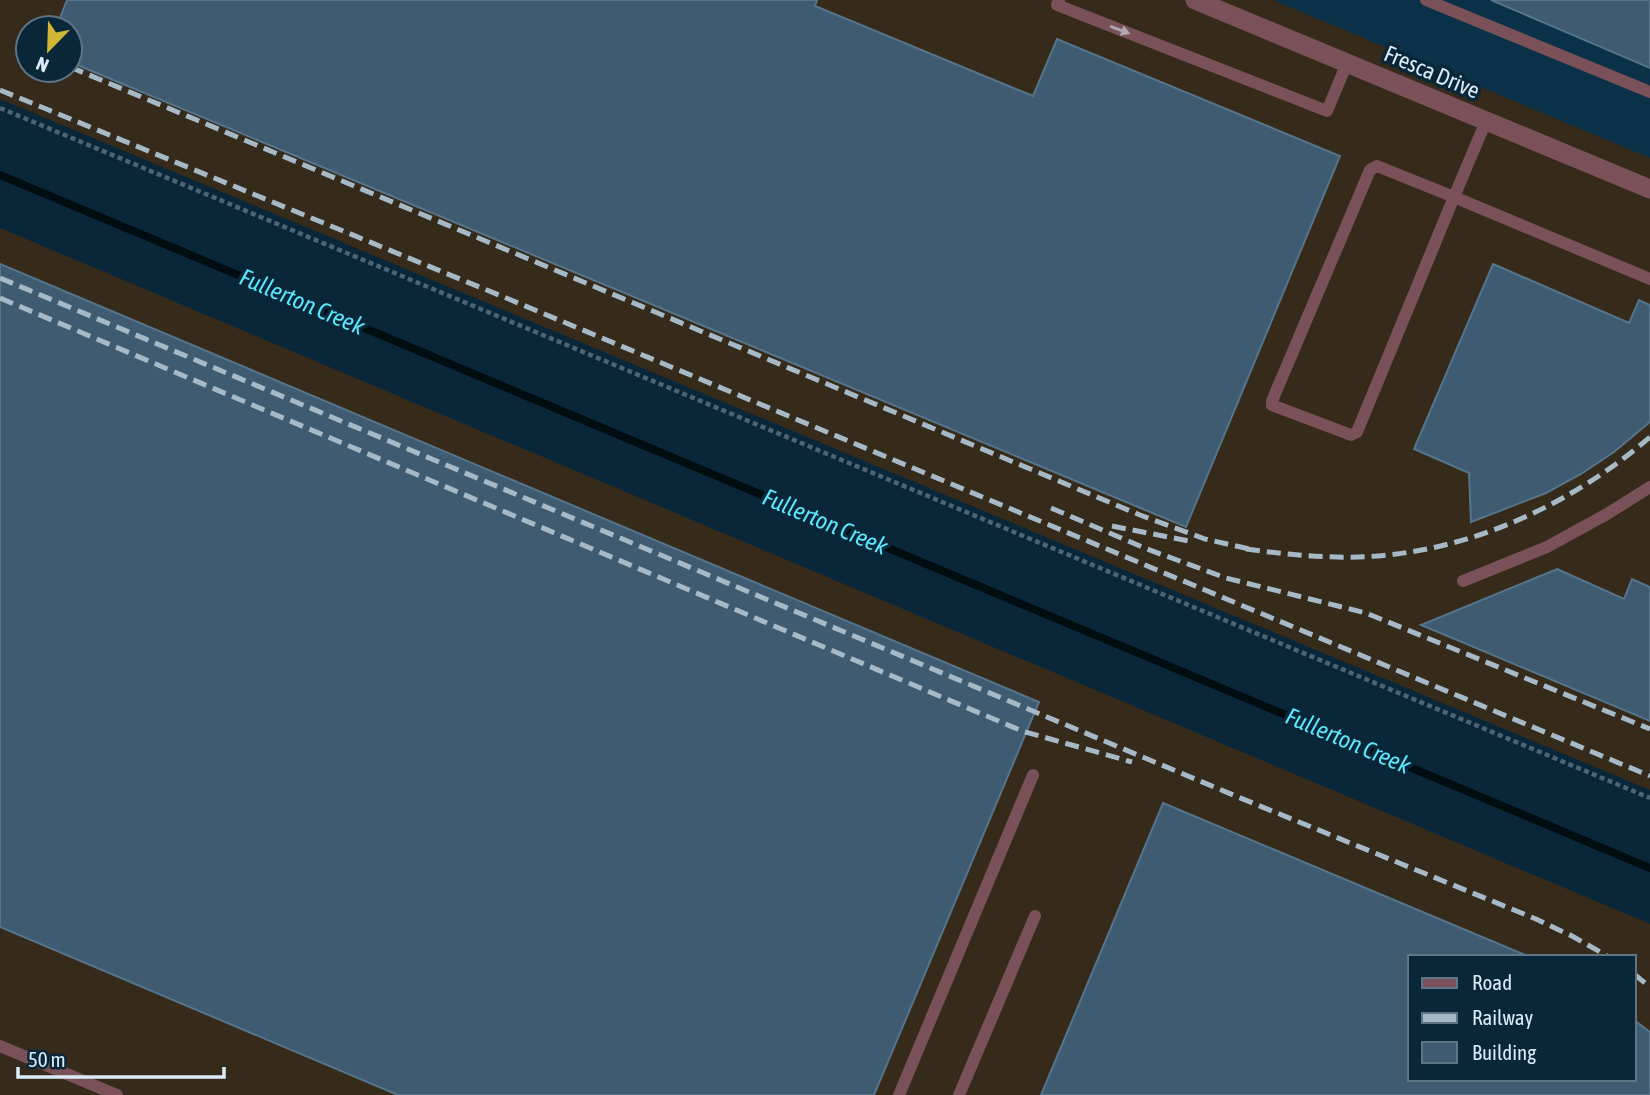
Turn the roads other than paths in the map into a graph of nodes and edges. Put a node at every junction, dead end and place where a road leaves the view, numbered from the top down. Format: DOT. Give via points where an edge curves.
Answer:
graph roads {
  1 [pos="1195,0"];
  2 [pos="1426,0"];
  3 [pos="1058,3"];
  4 [pos="1217,4"];
  5 [pos="1346,63"];
  6 [pos="1650,92"];
  7 [pos="1486,121"];
  8 [pos="1650,189"];
  9 [pos="1454,197"];
  10 [pos="1650,279"];
  11 [pos="1650,487"];
  12 [pos="1463,581"];
  13 [pos="1033,775"];
  14 [pos="1035,916"];
  15 [pos="0,1046"];
  16 [pos="117,1095"];
  17 [pos="899,1095"];
  18 [pos="959,1095"];
  1 -- 4 [label="street, Fresca Drive"];
  2 -- 6 [label="lane"];
  3 -- 5 [label="lane, one-way" via="1327,111"];
  4 -- 5 [label="street, Fresca Drive"];
  5 -- 7 [label="street, Fresca Drive"];
  7 -- 8 [label="street, Fresca Drive"];
  7 -- 9 [label="lane"];
  9 -- 9 [label="lane" via="1377,166 1370,170 1272,405 1351,435 1357,432"];
  9 -- 10 [label="lane"];
  11 -- 12 [label="lane" via="1547,547"];
  13 -- 17 [label="lane"];
  14 -- 18 [label="lane"];
  15 -- 16 [label="lane"];
}
